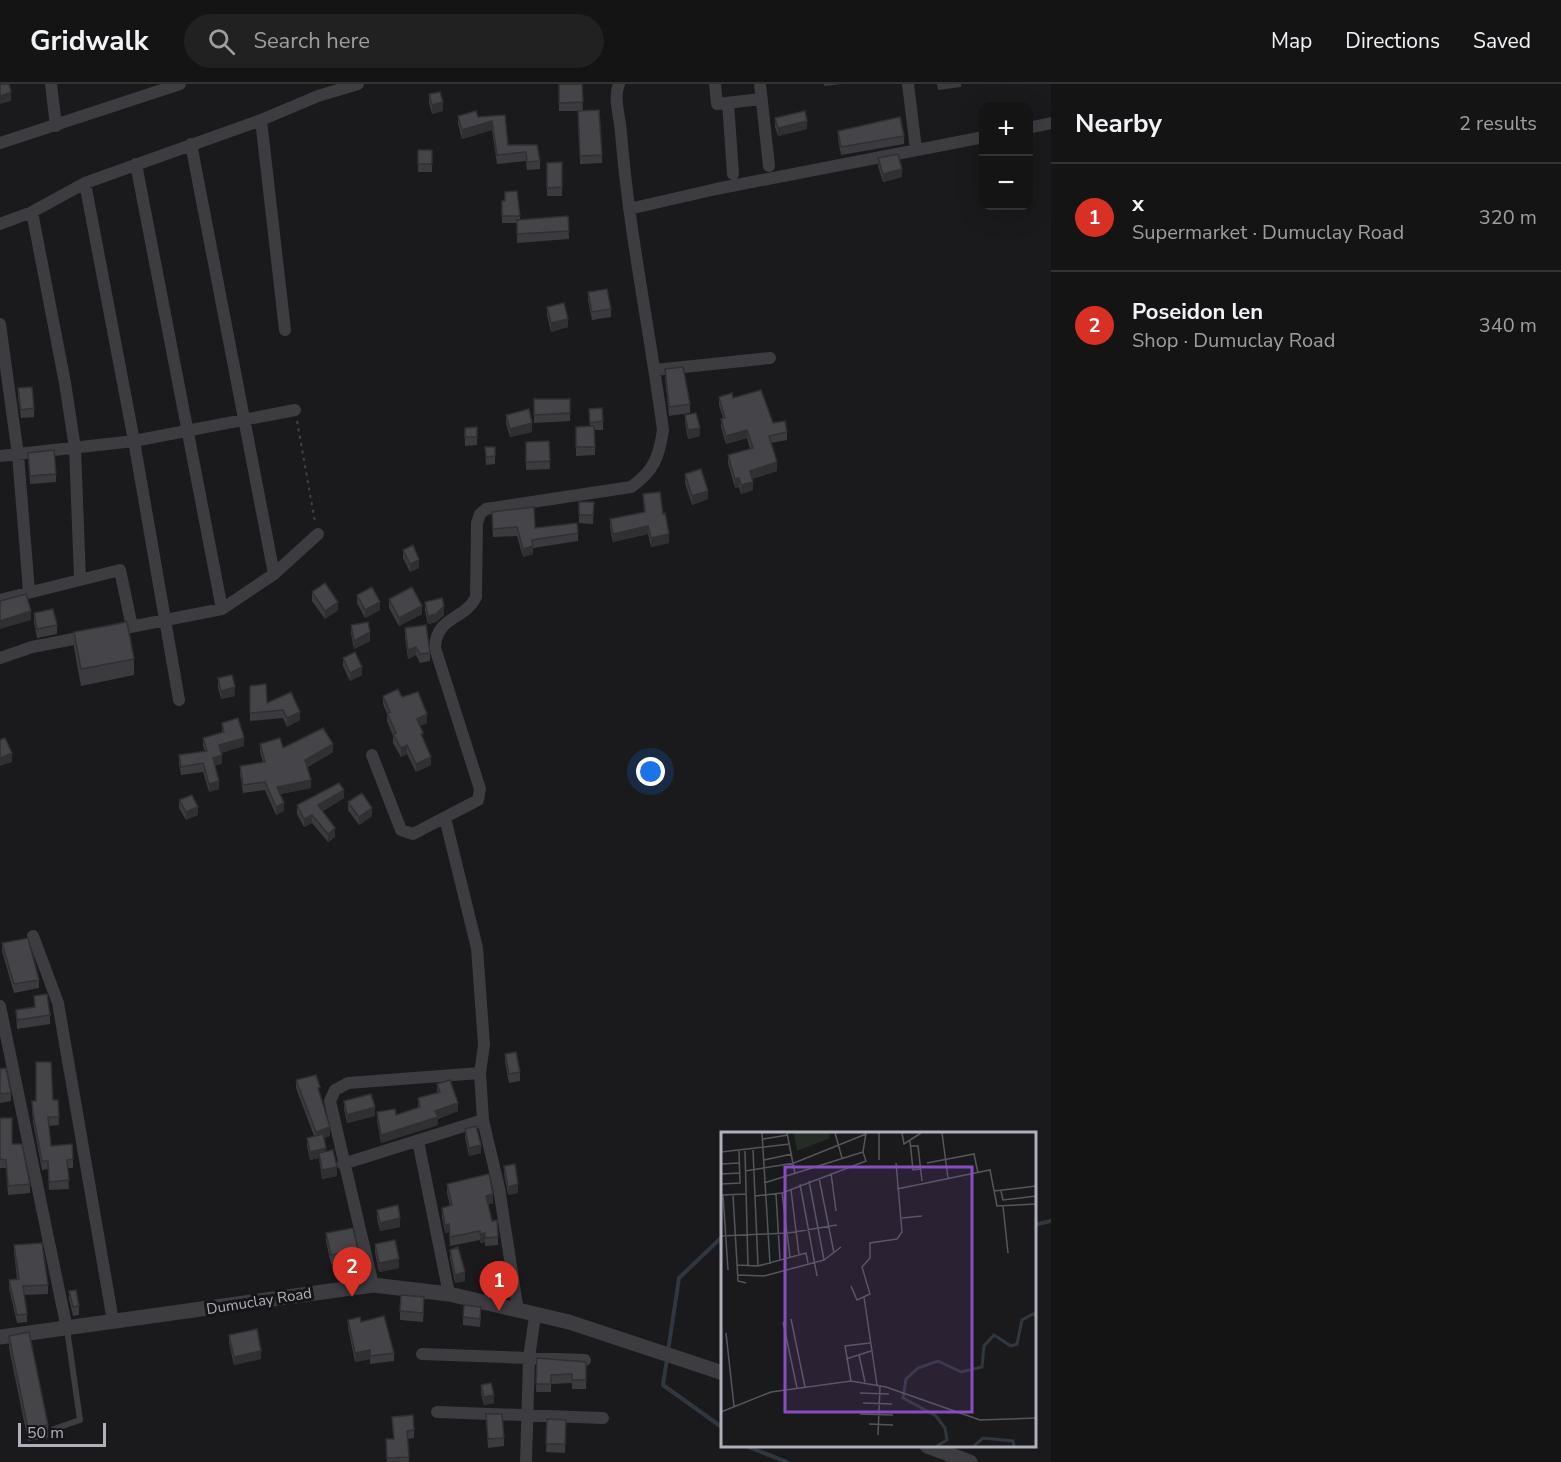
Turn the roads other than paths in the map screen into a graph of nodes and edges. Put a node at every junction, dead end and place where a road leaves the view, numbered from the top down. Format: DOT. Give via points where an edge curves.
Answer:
graph roads {
  1 [pos="51,84"];
  2 [pos="180,84"];
  3 [pos="358,84"];
  4 [pos="620,84"];
  5 [pos="715,84"];
  6 [pos="760,84"];
  7 [pos="908,84"];
  8 [pos="761,99"];
  9 [pos="728,103"];
  10 [pos="261,120"];
  11 [pos="1051,123"];
  12 [pos="56,126"];
  13 [pos="1033,127"];
  14 [pos="979,138"];
  15 [pos="0,143"];
  16 [pos="191,144"];
  17 [pos="916,149"];
  18 [pos="136,164"];
  19 [pos="769,166"];
  20 [pos="734,174"];
  21 [pos="85,183"];
  22 [pos="629,209"];
  23 [pos="32,212"];
  24 [pos="0,224"];
  25 [pos="0,324"];
  26 [pos="285,330"];
  27 [pos="770,358"];
  28 [pos="655,370"];
  29 [pos="295,410"];
  30 [pos="243,419"];
  31 [pos="189,431"];
  32 [pos="135,441"];
  33 [pos="75,448"];
  34 [pos="18,455"];
  35 [pos="0,456"];
  36 [pos="318,534"];
  37 [pos="274,574"];
  38 [pos="80,578"];
  39 [pos="29,591"];
  40 [pos="0,600"];
  41 [pos="222,609"];
  42 [pos="166,620"];
  43 [pos="132,627"];
  44 [pos="0,658"];
  45 [pos="179,700"];
  46 [pos="372,755"];
  47 [pos="444,818"];
  48 [pos="33,936"];
  49 [pos="0,1006"];
  50 [pos="480,1073"];
  51 [pos="483,1120"];
  52 [pos="418,1141"];
  53 [pos="343,1164"];
  54 [pos="373,1285"];
  55 [pos="449,1294"];
  56 [pos="518,1311"];
  57 [pos="535,1316"];
  58 [pos="113,1321"];
  59 [pos="67,1329"];
  60 [pos="0,1337"];
  61 [pos="422,1354"];
  62 [pos="530,1358"];
  63 [pos="585,1360"];
  64 [pos="721,1372"];
  65 [pos="437,1412"];
  66 [pos="528,1415"];
  67 [pos="603,1418"];
  68 [pos="54,1429"];
  69 [pos="930,1447"];
  70 [pos="526,1462"];
  71 [pos="970,1462"];
  1 -- 12 [label="street"];
  2 -- 12 [label="street"];
  3 -- 10 [label="street"];
  4 -- 22 [label="street" via="615,94"];
  5 -- 9 [label="street" via="717,104"];
  6 -- 8 [label="street"];
  7 -- 17 [label="street"];
  8 -- 9 [label="street"];
  8 -- 19 [label="street"];
  9 -- 20 [label="street"];
  10 -- 16 [label="street"];
  10 -- 26 [label="street"];
  11 -- 13 [label="street"];
  12 -- 15 [label="street"];
  14 -- 17 [label="street"];
  16 -- 18 [label="street"];
  16 -- 30 [label="street"];
  17 -- 22 [label="street"];
  18 -- 21 [label="street"];
  18 -- 31 [label="street"];
  21 -- 23 [label="street"];
  21 -- 32 [label="street"];
  22 -- 28 [label="street"];
  23 -- 24 [label="street"];
  23 -- 33 [label="street"];
  25 -- 34 [label="street"];
  27 -- 28 [label="street"];
  28 -- 47 [label="street" via="663,430 660,451 649,475 631,487 486,509 480,514 476,597 473,604 442,626 435,635 435,648 481,796"];
  29 -- 30 [label="street"];
  30 -- 31 [label="street"];
  30 -- 37 [label="street"];
  31 -- 32 [label="street"];
  31 -- 41 [label="street"];
  32 -- 33 [label="street"];
  32 -- 42 [label="street"];
  33 -- 34 [label="street"];
  33 -- 38 [label="street"];
  34 -- 35 [label="street"];
  34 -- 39 [label="street"];
  36 -- 37 [label="street"];
  37 -- 41 [label="street"];
  38 -- 39 [label="street"];
  38 -- 43 [label="street" via="120,570"];
  39 -- 40 [label="street"];
  41 -- 42 [label="street"];
  42 -- 43 [label="street"];
  42 -- 45 [label="street"];
  43 -- 44 [label="street"];
  46 -- 47 [label="street" via="401,830 413,834"];
  47 -- 50 [label="street" via="477,948 484,1046"];
  48 -- 58 [label="street" via="58,1003"];
  49 -- 59 [label="street"];
  50 -- 51 [label="street"];
  50 -- 53 [label="street" via="348,1083 335,1090 330,1101"];
  51 -- 52 [label="street"];
  51 -- 56 [label="street" via="499,1188"];
  52 -- 53 [label="street"];
  52 -- 55 [label="street"];
  53 -- 54 [label="street"];
  54 -- 55 [label="street, Dumuclay Road"];
  54 -- 58 [label="street, Dumuclay Road"];
  55 -- 56 [label="street, Dumuclay Road"];
  56 -- 57 [label="street, Dumuclay Road"];
  57 -- 62 [label="street"];
  57 -- 64 [label="street, Dumuclay Road" via="569,1322"];
  58 -- 59 [label="street, Dumuclay Road"];
  59 -- 60 [label="street, Dumuclay Road"];
  59 -- 68 [label="lane" via="80,1420"];
  61 -- 62 [label="street"];
  62 -- 63 [label="street"];
  62 -- 66 [label="street"];
  65 -- 66 [label="street"];
  66 -- 67 [label="street"];
  66 -- 70 [label="street"];
  69 -- 71 [label="street"];
}
